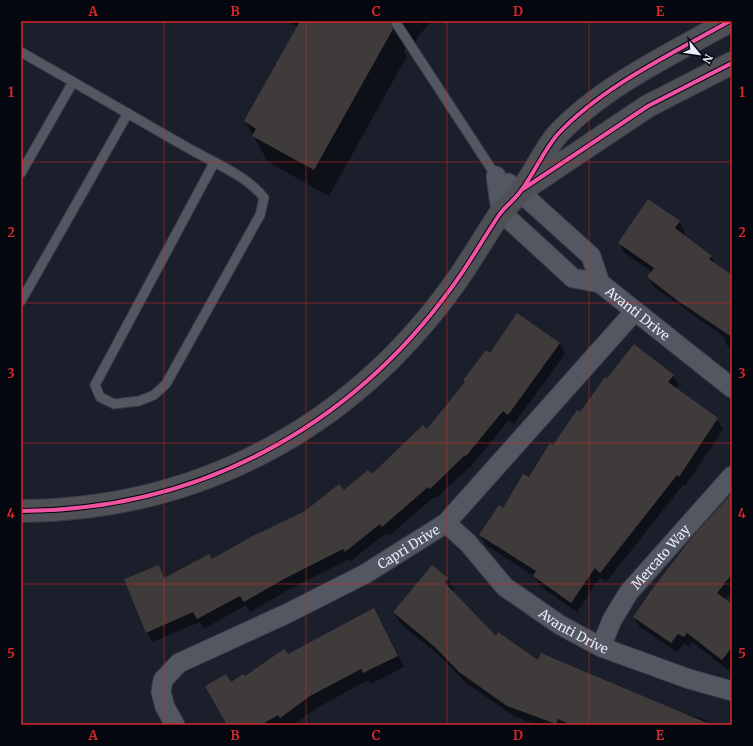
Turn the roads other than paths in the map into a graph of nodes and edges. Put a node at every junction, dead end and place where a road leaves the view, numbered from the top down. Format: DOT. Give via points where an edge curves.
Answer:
graph roads {
  1 [pos="730,21"];
  2 [pos="396,23"];
  3 [pos="21,52"];
  4 [pos="732,63"];
  5 [pos="73,82"];
  6 [pos="128,113"];
  7 [pos="214,163"];
  8 [pos="21,173"];
  9 [pos="496,176"];
  10 [pos="520,192"];
  11 [pos="502,212"];
  12 [pos="575,241"];
  13 [pos="556,262"];
  14 [pos="600,283"];
  15 [pos="21,301"];
  16 [pos="635,311"];
  17 [pos="732,388"];
  18 [pos="732,476"];
  19 [pos="21,511"];
  20 [pos="446,523"];
  21 [pos="601,647"];
  22 [pos="732,691"];
  23 [pos="175,725"];
  1 -- 10 [label="street" via="651,65 577,116 543,154"];
  2 -- 9 [label="lane"];
  3 -- 5 [label="lane"];
  4 -- 10 [label="street" via="648,106"];
  5 -- 6 [label="lane"];
  5 -- 8 [label="lane"];
  6 -- 7 [label="lane"];
  6 -- 15 [label="lane"];
  7 -- 7 [label="lane" via="256,187 264,198 260,215 166,384 154,395 140,401 114,404 100,397 95,385"];
  9 -- 10 [label="street, Avanti Drive"];
  9 -- 11 [label="street"];
  10 -- 11 [label="street"];
  10 -- 12 [label="street, Avanti Drive"];
  11 -- 13 [label="street, Avanti Drive"];
  11 -- 19 [label="street" via="454,285 395,355 359,388 298,433 215,475 162,493 78,508"];
  12 -- 13 [label="street"];
  12 -- 14 [label="street, Avanti Drive" via="591,256"];
  13 -- 14 [label="street, Avanti Drive" via="573,278"];
  14 -- 16 [label="street, Avanti Drive"];
  16 -- 17 [label="street, Avanti Drive"];
  16 -- 20 [label="street, Capri Drive"];
  18 -- 21 [label="street, Mercato Way" via="629,592 612,620"];
  20 -- 21 [label="street, Avanti Drive" via="468,543 505,587 560,625"];
  20 -- 23 [label="street, Capri Drive" via="365,574 179,663 163,680 161,692 165,708"];
  21 -- 22 [label="street, Avanti Drive" via="689,679"];
}
